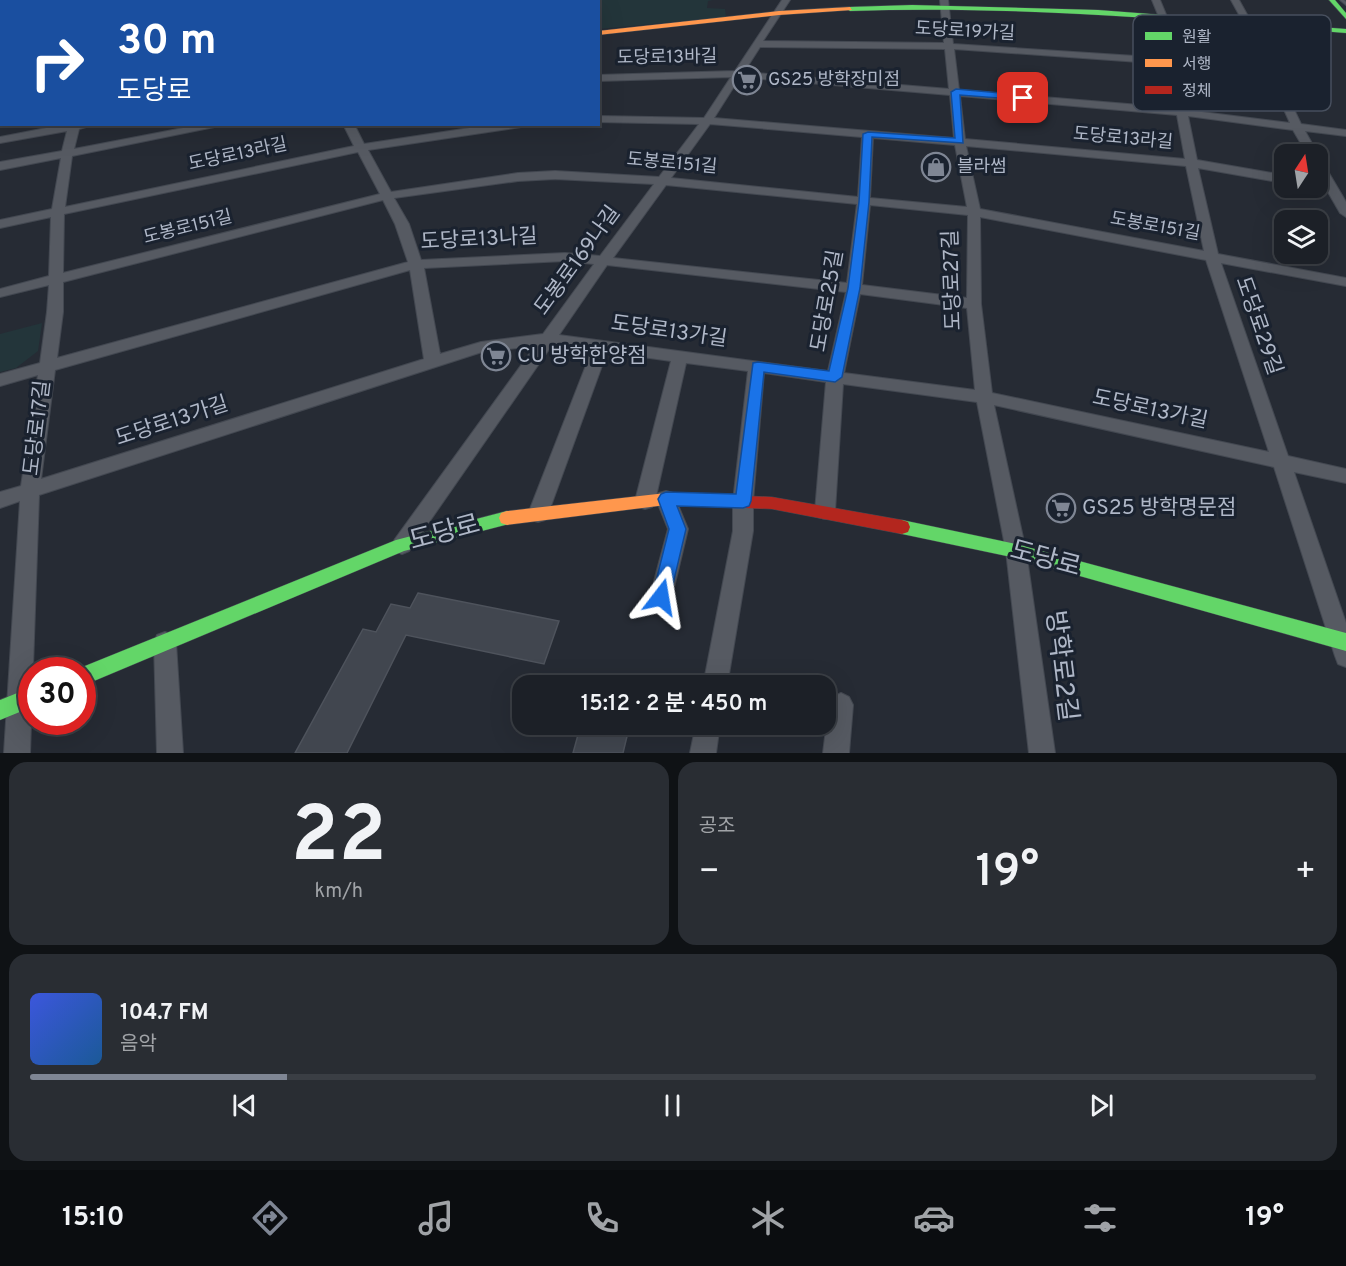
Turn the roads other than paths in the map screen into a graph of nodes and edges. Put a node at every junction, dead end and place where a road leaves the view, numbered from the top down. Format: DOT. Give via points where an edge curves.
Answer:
graph roads {
  1 [pos="786,0"];
  2 [pos="1156,0"];
  3 [pos="1235,0"];
  4 [pos="1332,0"];
  5 [pos="1342,0"];
  6 [pos="945,3"];
  7 [pos="1346,4"];
  8 [pos="779,13"];
  9 [pos="1135,15"];
  10 [pos="1161,15"];
  11 [pos="1244,15"];
  12 [pos="1346,17"];
  13 [pos="1331,30"];
  14 [pos="1346,31"];
  15 [pos="600,33"];
  16 [pos="758,44"];
  17 [pos="950,46"];
  18 [pos="1133,58"];
  19 [pos="736,74"];
  20 [pos="600,78"];
  21 [pos="956,92"];
  22 [pos="1133,108"];
  23 [pos="1169,111"];
  24 [pos="1289,111"];
  25 [pos="1180,112"];
  26 [pos="600,119"];
  27 [pos="706,122"];
  28 [pos="74,126"];
  29 [pos="79,126"];
  30 [pos="205,126"];
  31 [pos="349,126"];
  32 [pos="508,126"];
  33 [pos="1296,127"];
  34 [pos="167,130"];
  35 [pos="1346,133"];
  36 [pos="868,134"];
  37 [pos="0,140"];
  38 [pos="960,141"];
  39 [pos="1306,144"];
  40 [pos="362,148"];
  41 [pos="67,154"];
  42 [pos="1191,163"];
  43 [pos="0,166"];
  44 [pos="1274,177"];
  45 [pos="663,181"];
  46 [pos="1328,181"];
  47 [pos="1328,186"];
  48 [pos="1331,186"];
  49 [pos="386,196"];
  50 [pos="864,202"];
  51 [pos="58,210"];
  52 [pos="974,213"];
  53 [pos="1346,213"];
  54 [pos="0,224"];
  55 [pos="1212,256"];
  56 [pos="604,260"];
  57 [pos="416,264"];
  58 [pos="54,279"];
  59 [pos="1346,282"];
  60 [pos="854,288"];
  61 [pos="0,293"];
  62 [pos="974,304"];
  63 [pos="548,339"];
  64 [pos="601,346"];
  65 [pos="680,356"];
  66 [pos="434,362"];
  67 [pos="758,366"];
  68 [pos="45,367"];
  69 [pos="835,377"];
  70 [pos="0,380"];
  71 [pos="984,397"];
  72 [pos="1281,461"];
  73 [pos="1346,476"];
  74 [pos="30,490"];
  75 [pos="666,499"];
  76 [pos="0,500"];
  77 [pos="645,501"];
  78 [pos="743,501"];
  79 [pos="825,511"];
  80 [pos="538,514"];
  81 [pos="402,545"];
  82 [pos="1016,551"];
  83 [pos="661,597"];
  84 [pos="165,643"];
  85 [pos="1345,646"];
  86 [pos="96,671"];
  87 [pos="717,675"];
  88 [pos="16,703"];
  89 [pos="841,705"];
  90 [pos="706,735"];
  91 [pos="17,753"];
  92 [pos="170,753"];
  93 [pos="703,753"];
  94 [pos="836,753"];
  95 [pos="1042,753"];
  1 -- 8 [label="street, 도봉로169나길"];
  2 -- 10 [label="street, 도당로29길"];
  3 -- 11 [label="street"];
  4 -- 12 [label="street"];
  5 -- 7 [label="lane"];
  6 -- 8 [label="street"];
  6 -- 9 [label="street"];
  6 -- 17 [label="street, 도당로27길"];
  8 -- 15 [label="street"];
  8 -- 16 [label="street, 도봉로169나길"];
  13 -- 14 [label="street"];
  16 -- 17 [label="street, 도당로19가길"];
  16 -- 19 [label="street, 도봉로169나길"];
  17 -- 18 [label="street, 도당로19가길"];
  17 -- 21 [label="street, 도당로27길"];
  19 -- 20 [label="street, 도당로13바길"];
  19 -- 21 [label="street, 도당로13바길"];
  19 -- 27 [label="street, 도봉로169나길"];
  21 -- 22 [label="street, 도당로13바길"];
  21 -- 38 [label="street, 도당로27길"];
  23 -- 25 [label="street, 도당로13바길"];
  24 -- 33 [label="street"];
  25 -- 33 [label="street, 도당로13바길"];
  25 -- 42 [label="street, 도당로29길"];
  26 -- 27 [label="street, 도당로13라길"];
  27 -- 36 [label="street, 도당로13라길"];
  27 -- 45 [label="street, 도봉로169나길"];
  28 -- 37 [label="street"];
  29 -- 41 [label="street, 도당로17길"];
  30 -- 34 [label="street"];
  31 -- 40 [label="street"];
  32 -- 40 [label="street, 도당로13라길"];
  33 -- 35 [label="street, 도당로13바길"];
  33 -- 39 [label="street"];
  34 -- 41 [label="street"];
  36 -- 38 [label="street, 도당로13라길"];
  36 -- 50 [label="street, 도당로25길"];
  38 -- 42 [label="street, 도당로13라길"];
  38 -- 52 [label="street, 도당로27길"];
  40 -- 49 [label="street"];
  40 -- 51 [label="street, 도당로13라길"];
  41 -- 43 [label="street"];
  41 -- 51 [label="street, 도당로17길"];
  42 -- 44 [label="street, 도당로13라길"];
  42 -- 55 [label="street, 도당로29길"];
  45 -- 49 [label="street, 도봉로151길" via="537,176"];
  45 -- 50 [label="street, 도봉로151길"];
  45 -- 56 [label="street, 도봉로169나길"];
  46 -- 48 [label="street"];
  47 -- 48 [label="street"];
  48 -- 53 [label="street"];
  49 -- 57 [label="street" via="402,224"];
  49 -- 58 [label="street, 도봉로151길"];
  50 -- 52 [label="street, 도봉로151길"];
  50 -- 60 [label="street, 도당로25길"];
  51 -- 54 [label="street, 도당로13라길"];
  51 -- 58 [label="street, 도당로17길"];
  52 -- 55 [label="street, 도봉로151길"];
  52 -- 62 [label="street, 도당로27길"];
  55 -- 59 [label="street, 도봉로151길"];
  55 -- 72 [label="street, 도당로29길"];
  56 -- 57 [label="street, 도당로13나길" via="565,256"];
  56 -- 60 [label="street, 도당로13나길"];
  56 -- 63 [label="street, 도봉로169나길"];
  57 -- 66 [label="street"];
  57 -- 68 [label="street, 도당로13나길"];
  58 -- 61 [label="street, 도봉로151길"];
  58 -- 68 [label="street, 도당로17길" via="55,312"];
  60 -- 62 [label="street, 도당로13나길"];
  60 -- 69 [label="street, 도당로25길"];
  62 -- 71 [label="street, 도당로27길"];
  63 -- 64 [label="street, 도당로13가길"];
  63 -- 66 [label="street, 도당로13가길" via="481,347"];
  63 -- 81 [label="street, 도봉로169나길"];
  64 -- 65 [label="street, 도당로13가길"];
  64 -- 80 [label="street"];
  65 -- 67 [label="street, 도당로13가길"];
  65 -- 77 [label="street"];
  66 -- 74 [label="street, 도당로13가길"];
  67 -- 69 [label="street, 도당로13가길"];
  67 -- 78 [label="street"];
  68 -- 70 [label="street, 도당로13나길"];
  68 -- 74 [label="street, 도당로17길"];
  69 -- 71 [label="street, 도당로13가길"];
  69 -- 79 [label="street, 도당로25길"];
  71 -- 72 [label="street, 도당로13가길"];
  71 -- 82 [label="street, 도당로27길"];
  72 -- 73 [label="street, 도당로13가길"];
  72 -- 85 [label="street, 도당로29길"];
  74 -- 76 [label="street, 도당로13가길"];
  74 -- 88 [label="street, 도당로17길"];
  75 -- 77 [label="street, 도당로"];
  75 -- 78 [label="street, 도당로"];
  75 -- 83 [label="street" via="678,529"];
  77 -- 80 [label="street, 도당로"];
  78 -- 79 [label="street, 도당로"];
  78 -- 87 [label="street" via="743,531"];
  79 -- 82 [label="street, 도당로"];
  80 -- 81 [label="street, 도당로"];
  81 -- 84 [label="street, 도당로"];
  82 -- 85 [label="street, 도당로"];
  82 -- 95 [label="street, 방학로2길"];
  84 -- 86 [label="street, 도당로"];
  84 -- 92 [label="street"];
  88 -- 91 [label="street, 도당로17길"];
  89 -- 94 [label="street"];
  90 -- 93 [label="street"];
}
